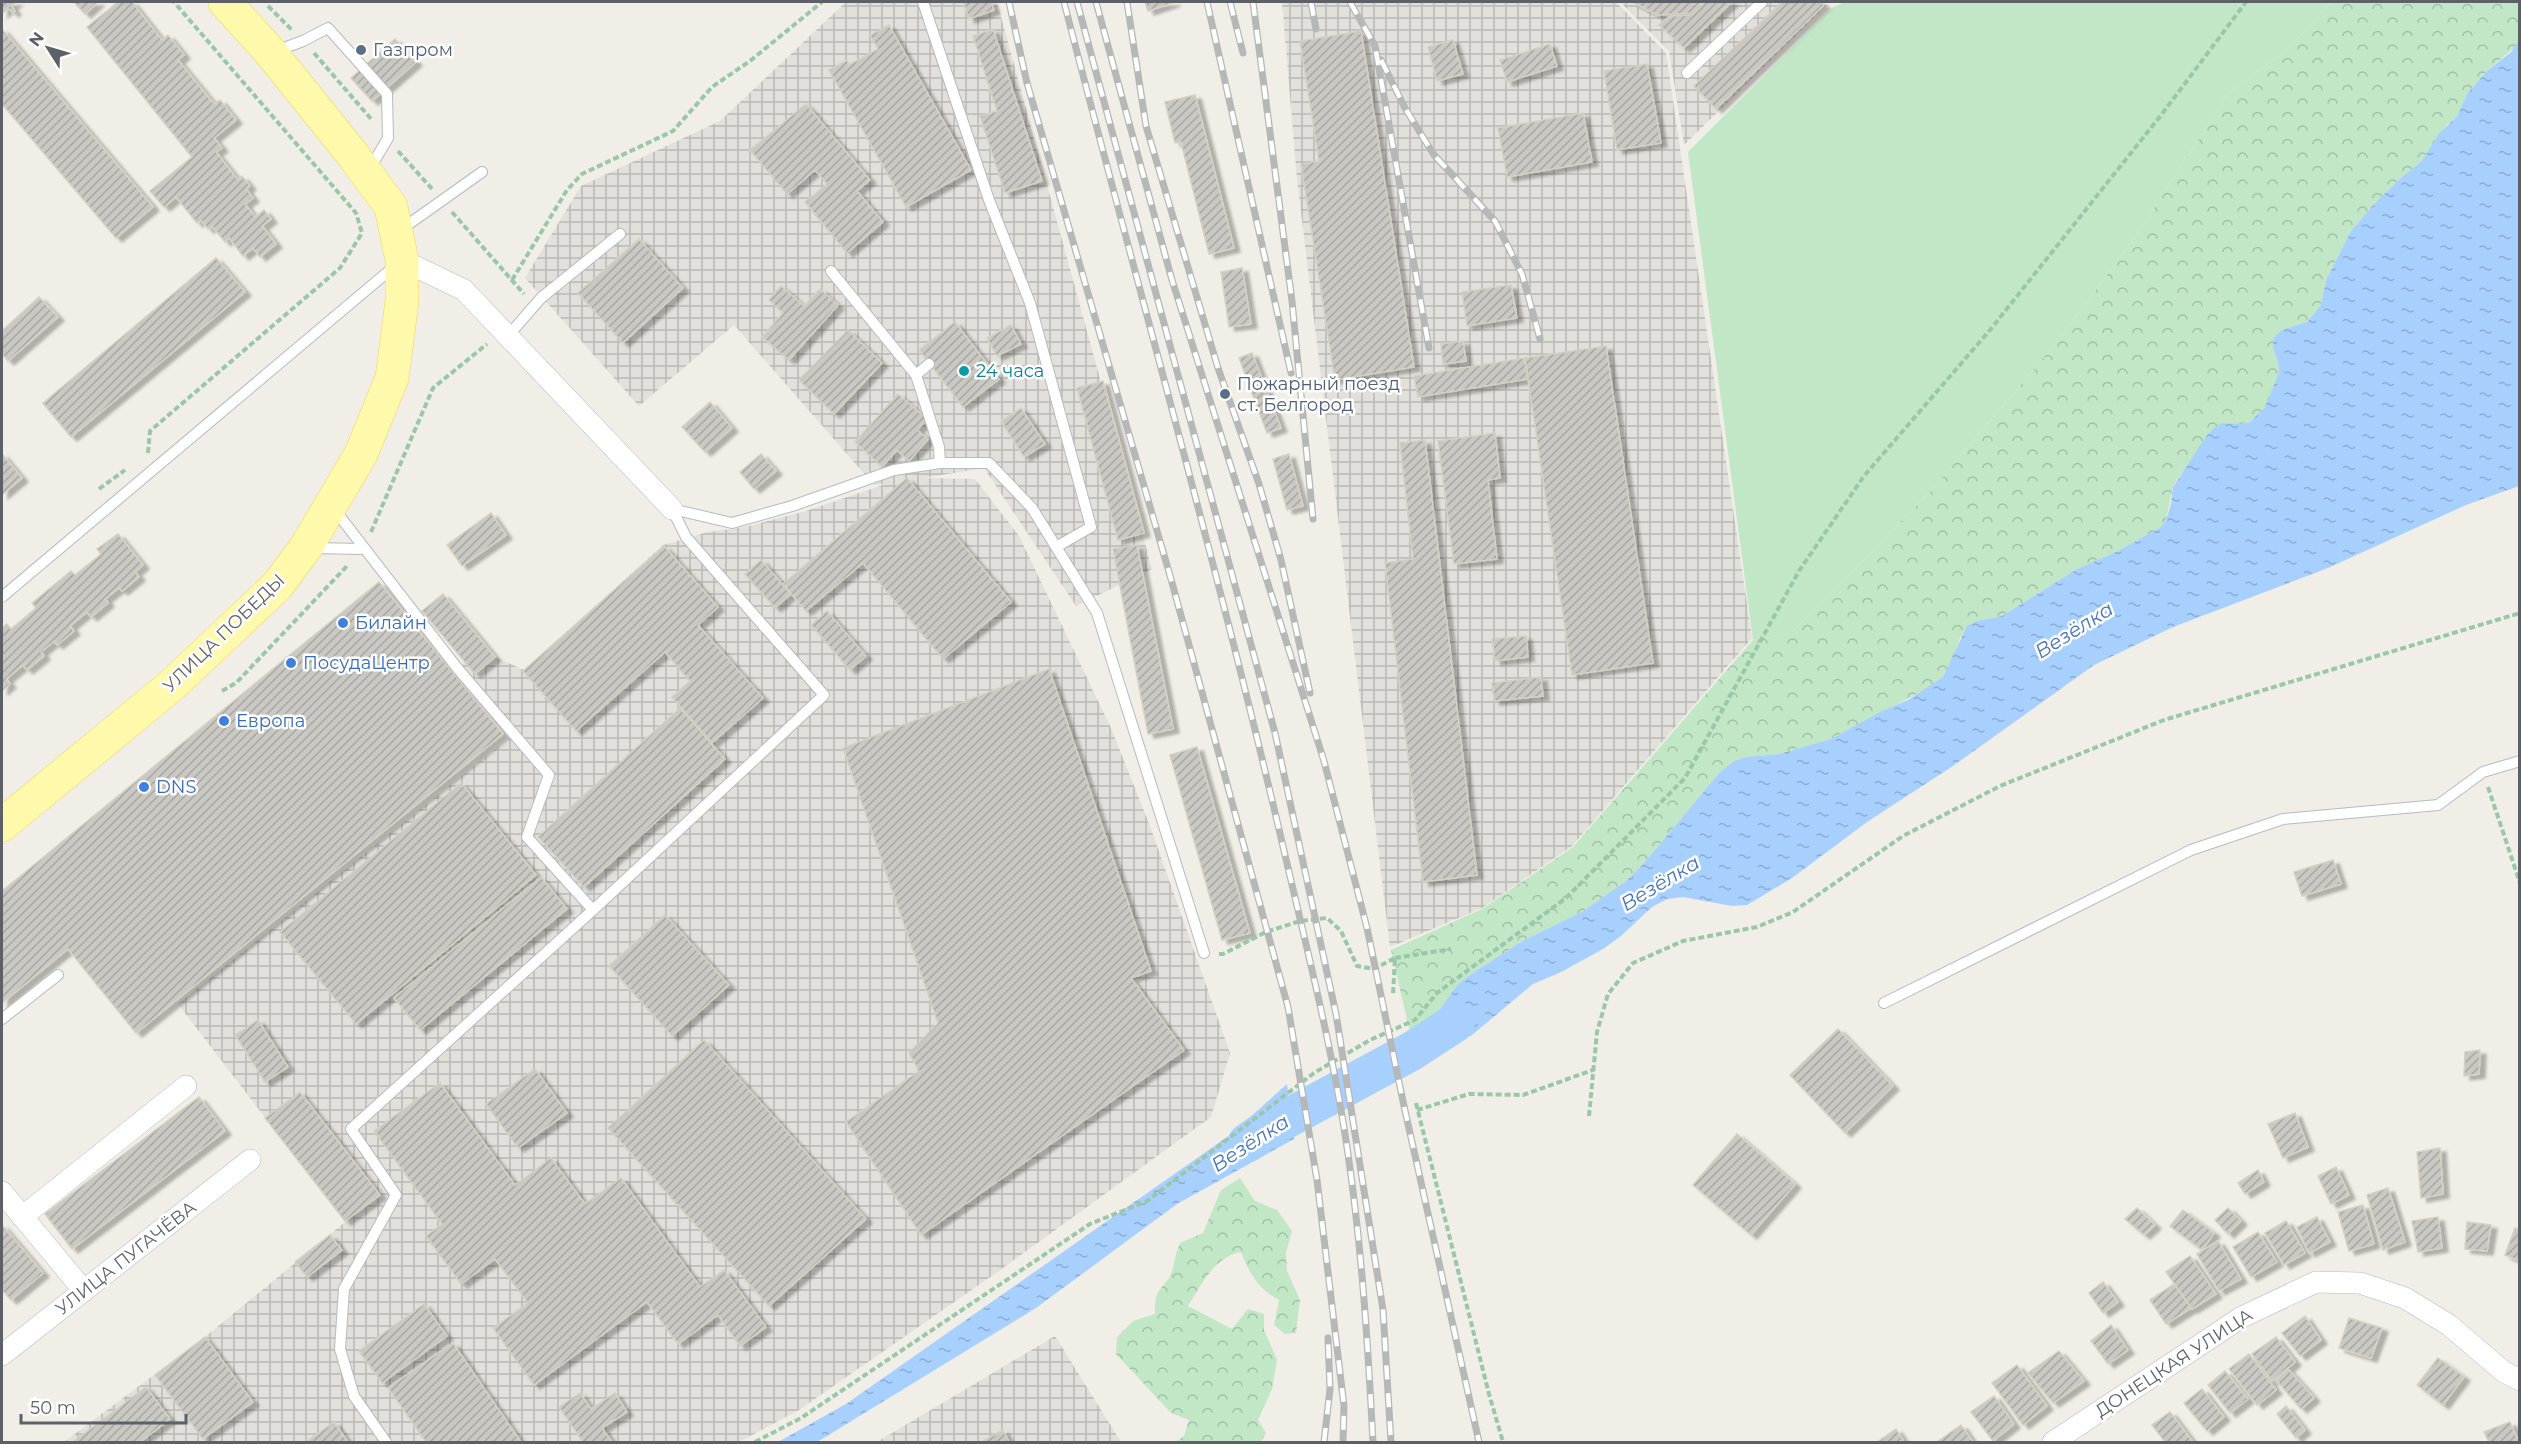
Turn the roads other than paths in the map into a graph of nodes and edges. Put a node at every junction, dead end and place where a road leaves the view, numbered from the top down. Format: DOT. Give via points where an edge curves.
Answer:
graph roads {
  1 [pos="225,2"];
  2 [pos="923,2"];
  3 [pos="1762,2"];
  4 [pos="271,53"];
  5 [pos="1687,73"];
  6 [pos="360,164"];
  7 [pos="482,172"];
  8 [pos="620,234"];
  9 [pos="399,246"];
  10 [pos="831,271"];
  11 [pos="508,336"];
  12 [pos="929,363"];
  13 [pos="916,375"];
  14 [pos="940,463"];
  15 [pos="331,506"];
  16 [pos="672,509"];
  17 [pos="306,547"];
  18 [pos="1056,547"];
  19 [pos="363,549"];
  20 [pos="2,597"];
  21 [pos="2520,761"];
  22 [pos="2,825"];
  23 [pos="593,910"];
  24 [pos="1204,953"];
  25 [pos="58,975"];
  26 [pos="1884,1004"];
  27 [pos="2,1019"];
  28 [pos="186,1086"];
  29 [pos="250,1160"];
  30 [pos="2,1192"];
  31 [pos="22,1217"];
  32 [pos="84,1291"];
  33 [pos="2,1355"];
  34 [pos="2520,1380"];
  35 [pos="386,1443"];
  36 [pos="2053,1443"];
  1 -- 4 [label="main road, УЛИЦА ПОБЕДЫ"];
  2 -- 18 [label="lane" via="989,200 1030,303 1091,527"];
  3 -- 5 [label="lane"];
  4 -- 6 [label="main road, УЛИЦА ПОБЕДЫ"];
  4 -- 6 [label="lane" via="328,28 387,94 388,138"];
  6 -- 9 [label="main road, УЛИЦА ПОБЕДЫ" via="391,207"];
  7 -- 9 [label="lane"];
  8 -- 11 [label="lane" via="541,298"];
  9 -- 11 [label="street" via="464,290"];
  9 -- 15 [label="main road, УЛИЦА ПОБЕДЫ" via="402,301 392,378 361,454"];
  9 -- 20 [label="lane"];
  10 -- 13 [label="lane"];
  11 -- 16 [label="street"];
  12 -- 13 [label="lane"];
  13 -- 14 [label="lane" via="939,447"];
  14 -- 16 [label="lane" via="894,470 732,523"];
  14 -- 18 [label="lane" via="989,463 1032,508"];
  15 -- 17 [label="main road, УЛИЦА ПОБЕДЫ"];
  15 -- 19 [label="lane"];
  16 -- 23 [label="lane" via="686,537 824,695"];
  17 -- 19 [label="lane"];
  17 -- 22 [label="main road, УЛИЦА ПОБЕДЫ" via="277,586 188,671"];
  18 -- 24 [label="lane" via="1096,614"];
  19 -- 23 [label="lane" via="549,775 527,837"];
  21 -- 26 [label="lane" via="2483,772 2438,805 2283,819 2191,850"];
  23 -- 35 [label="lane" via="351,1130 396,1195 344,1289 340,1349 354,1396"];
  25 -- 27 [label="lane"];
  28 -- 31 [label="street"];
  29 -- 32 [label="street, УЛИЦА ПУГАЧЁВА"];
  30 -- 31 [label="street"];
  31 -- 32 [label="street"];
  32 -- 33 [label="street, УЛИЦА ПУГАЧЁВА"];
  34 -- 36 [label="street, ДОНЕЦКАЯ УЛИЦА" via="2504,1372 2449,1325 2405,1298 2360,1283 2316,1282 2242,1317"];
}
